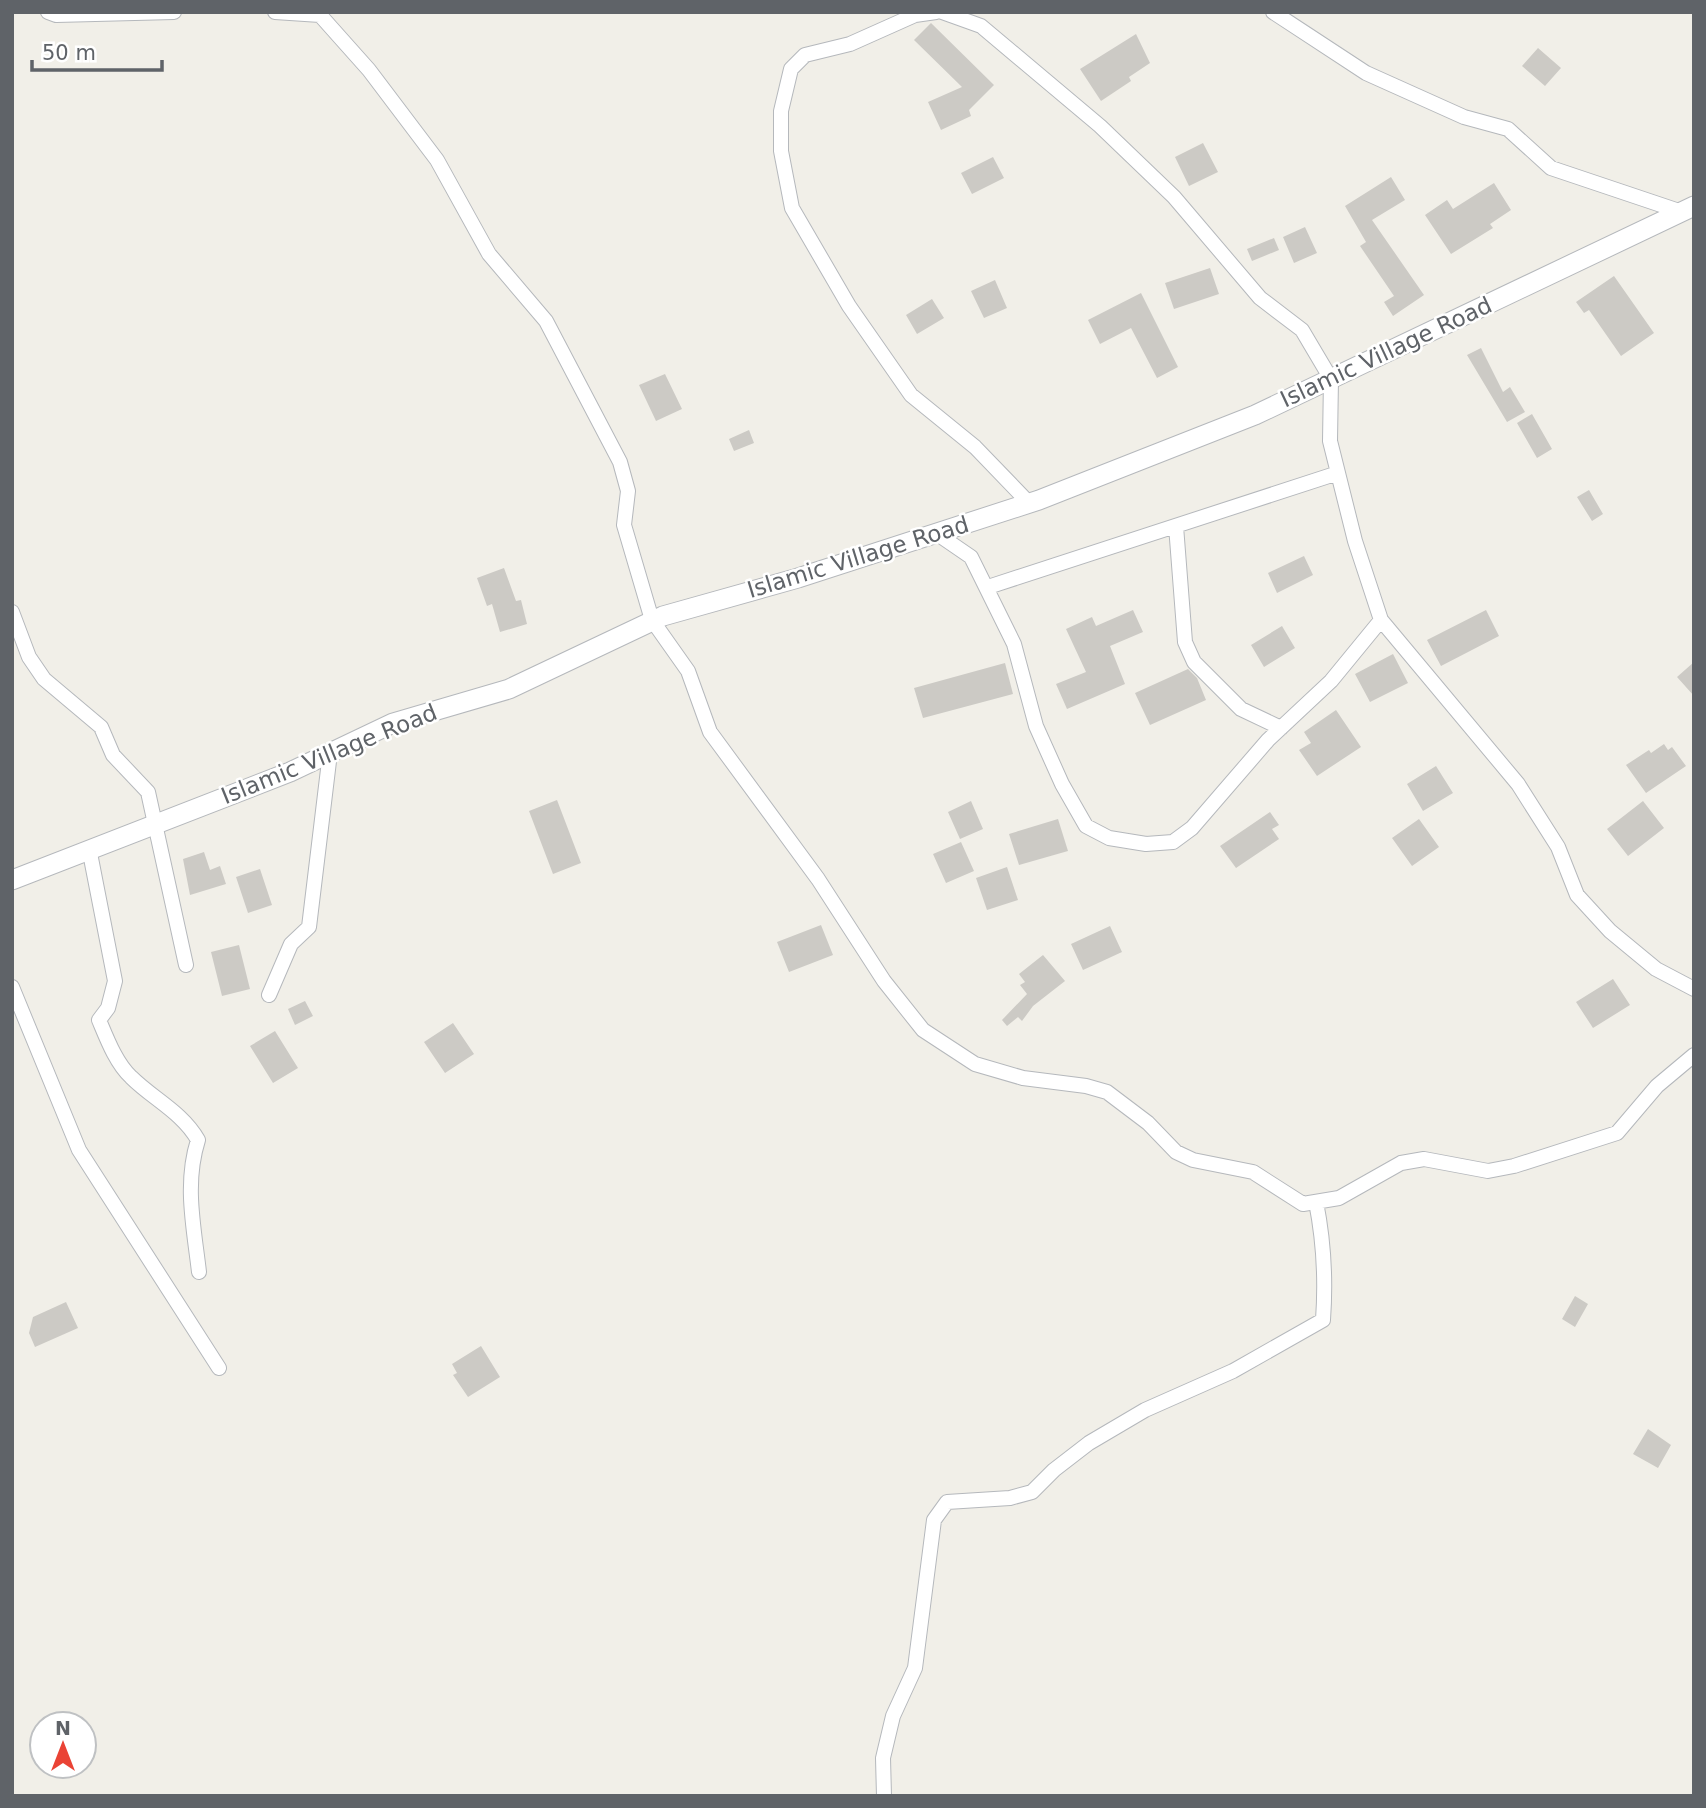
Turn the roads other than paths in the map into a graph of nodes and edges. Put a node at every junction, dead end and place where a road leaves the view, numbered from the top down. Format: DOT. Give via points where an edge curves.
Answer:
graph roads {
  1 [pos="48,12"];
  2 [pos="174,12"];
  3 [pos="275,12"];
  4 [pos="936,12"];
  5 [pos="942,12"];
  6 [pos="1273,12"];
  7 [pos="1688,209"];
  8 [pos="1331,379"];
  9 [pos="1338,473"];
  10 [pos="1029,503"];
  11 [pos="1176,526"];
  12 [pos="936,533"];
  13 [pos="988,587"];
  14 [pos="12,612"];
  15 [pos="652,620"];
  16 [pos="1381,620"];
  17 [pos="1281,728"];
  18 [pos="330,753"];
  19 [pos="153,824"];
  20 [pos="89,848"];
  21 [pos="12,880"];
  22 [pos="186,965"];
  23 [pos="12,987"];
  24 [pos="1694,989"];
  25 [pos="269,995"];
  26 [pos="1694,1055"];
  27 [pos="1316,1202"];
  28 [pos="199,1272"];
  29 [pos="219,1368"];
  30 [pos="884,1796"];
  1 -- 2 [label="street"];
  3 -- 15 [label="street" via="320,15 369,70 437,160 489,254 546,321 620,462 628,491 624,525"];
  4 -- 10 [label="street" via="915,15 850,44 805,55 791,69 780,111 781,151 792,208 849,306 911,395 975,447"];
  5 -- 8 [label="street" via="981,26 1100,126 1174,197 1260,298 1302,330"];
  6 -- 7 [label="street" via="1366,73 1464,117 1508,129 1551,169"];
  7 -- 8 [label="street, Islamic Village Road"];
  8 -- 9 [label="street" via="1330,441"];
  8 -- 10 [label="street, Islamic Village Road" via="1255,415"];
  9 -- 11 [label="street"];
  9 -- 16 [label="street"];
  10 -- 12 [label="street, Islamic Village Road"];
  11 -- 13 [label="street"];
  11 -- 17 [label="street" via="1185,642 1194,662 1241,709"];
  12 -- 13 [label="street" via="971,557"];
  12 -- 15 [label="street, Islamic Village Road"];
  13 -- 17 [label="street" via="1014,644 1037,726 1062,784 1086,825 1109,838 1146,844 1172,842 1192,828"];
  14 -- 19 [label="street" via="29,657 44,678 101,727 113,755 148,792"];
  15 -- 18 [label="street, Islamic Village Road" via="509,689 393,723"];
  15 -- 27 [label="street" via="688,671 710,732 923,1030 975,1064 1023,1078 1107,1092 1148,1123 1176,1152 1252,1172 1303,1204"];
  16 -- 17 [label="street" via="1331,681"];
  16 -- 24 [label="street" via="1518,784 1558,846 1577,895 1610,931 1656,969"];
  18 -- 19 [label="street, Islamic Village Road"];
  18 -- 25 [label="street" via="309,927 291,944"];
  19 -- 20 [label="street, Islamic Village Road"];
  19 -- 22 [label="street"];
  20 -- 21 [label="street, Islamic Village Road"];
  20 -- 28 [label="street" via="116,981 99,1020 129,1076 189,1124 198,1140 190,1187"];
  23 -- 29 [label="street" via="79,1150"];
  26 -- 27 [label="street" via="1657,1086 1617,1133 1488,1171 1424,1159 1401,1163 1339,1198"];
  27 -- 30 [label="street" via="1324,1240 1323,1320 1089,1443 1032,1492 947,1502 934,1520 915,1668 893,1716 883,1758"];
}
